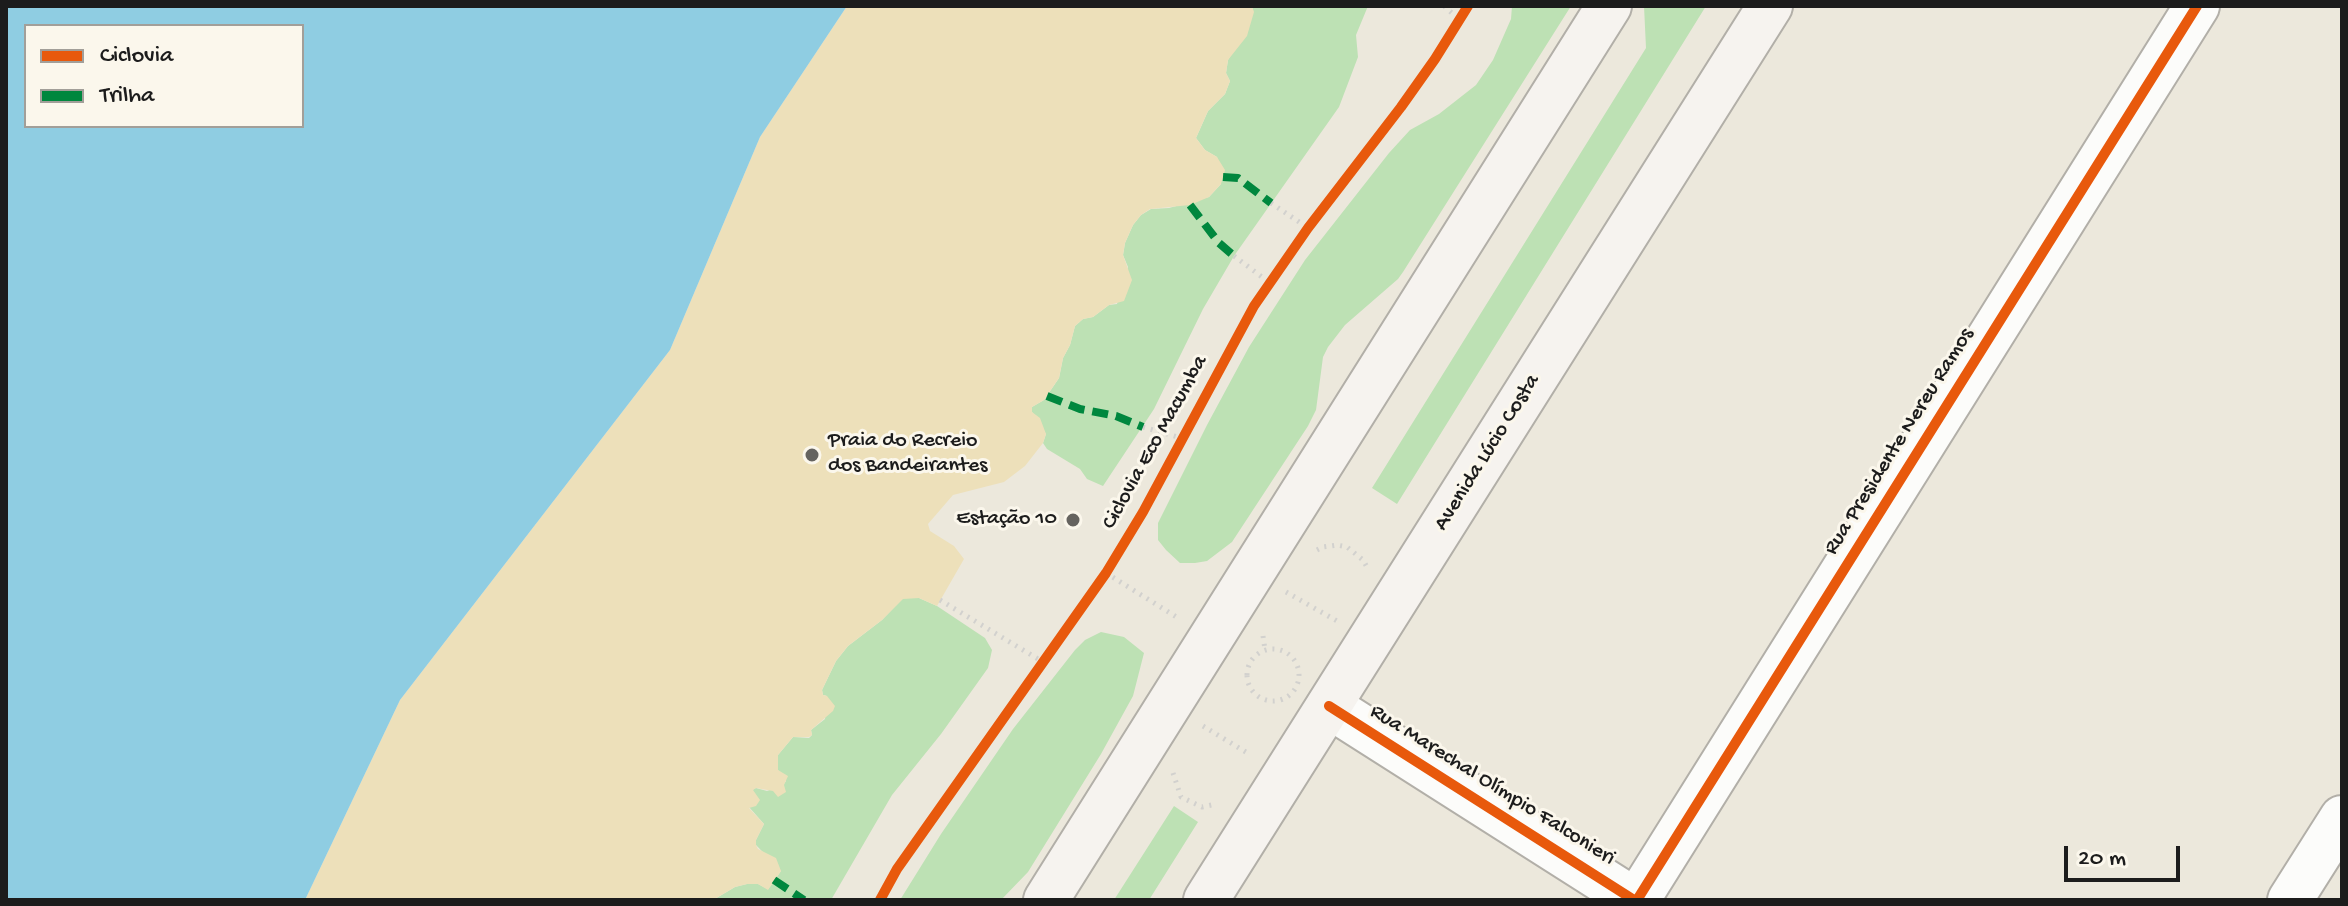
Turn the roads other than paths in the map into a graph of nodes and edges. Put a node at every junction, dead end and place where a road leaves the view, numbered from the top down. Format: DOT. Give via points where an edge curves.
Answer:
graph roads {
  1 [pos="1609,6"];
  2 [pos="1770,6"];
  3 [pos="2197,6"];
  4 [pos="1329,706"];
  5 [pos="2342,818"];
  6 [pos="1046,900"];
  7 [pos="1206,900"];
  8 [pos="1636,900"];
  9 [pos="2290,900"];
  1 -- 6 [label="main road" via="1176,724"];
  2 -- 4 [label="main road, Avenida Lúcio Costa"];
  3 -- 8 [label="street, Rua Presidente Nereu Ramos"];
  4 -- 7 [label="main road, Avenida Lúcio Costa"];
  4 -- 8 [label="street, Rua Marechal Olímpio Falconieri"];
  5 -- 9 [label="street"];
}
